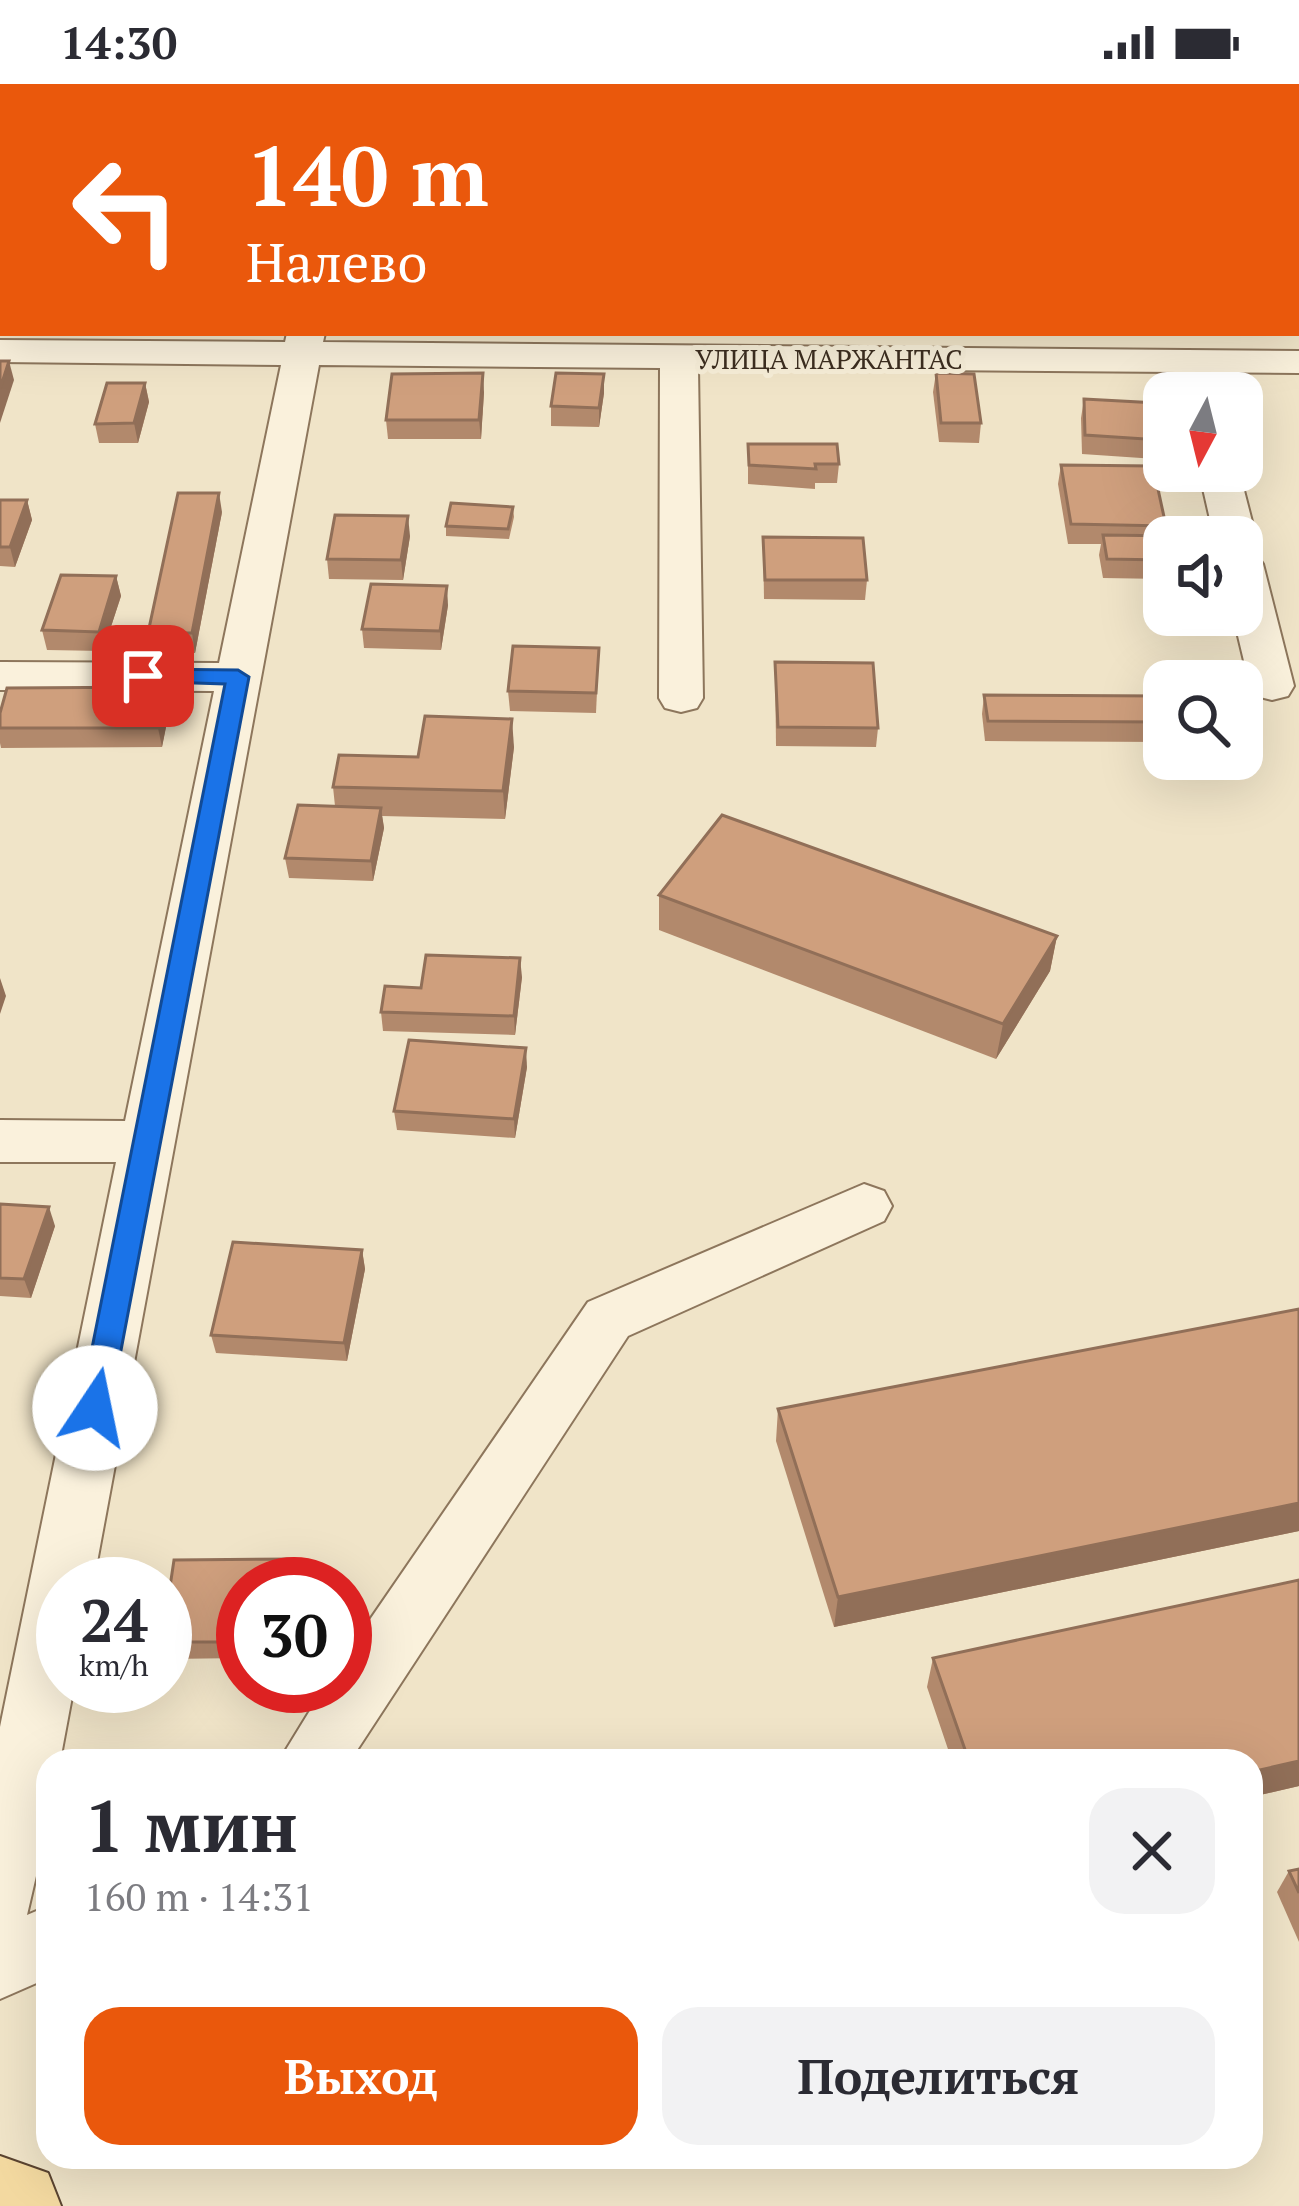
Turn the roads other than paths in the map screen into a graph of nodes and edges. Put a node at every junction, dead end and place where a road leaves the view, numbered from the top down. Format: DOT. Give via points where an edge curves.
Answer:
graph roads {
  1 [pos="303,343"];
  2 [pos="0,351"];
  3 [pos="679,359"];
  4 [pos="1299,362"];
  5 [pos="1231,372"];
  6 [pos="1143,375"];
  7 [pos="1259,636"];
  8 [pos="0,676"];
  9 [pos="238,677"];
  10 [pos="1271,686"];
  11 [pos="681,698"];
  12 [pos="0,1141"];
  13 [pos="147,1142"];
  14 [pos="864,1206"];
  15 [pos="320,1749"];
  16 [pos="0,1896"];
  17 [pos="36,1947"];
  18 [pos="0,1964"];
  19 [pos="0,2202"];
  20 [pos="15,2206"];
  1 -- 2 [label="street, УЛИЦА МАРЖАНТАС"];
  1 -- 3 [label="street, УЛИЦА МАРЖАНТАС"];
  1 -- 9 [label="street"];
  3 -- 6 [label="street, УЛИЦА МАРЖАНТАС"];
  3 -- 11 [label="street"];
  4 -- 5 [label="street, УЛИЦА МАРЖАНТАС"];
  7 -- 10 [label="street"];
  8 -- 9 [label="street"];
  9 -- 13 [label="street"];
  12 -- 13 [label="street"];
  13 -- 16 [label="street"];
  14 -- 15 [label="street" via="608,1319"];
  17 -- 18 [label="street"];
  19 -- 20 [label="main road"];
}
